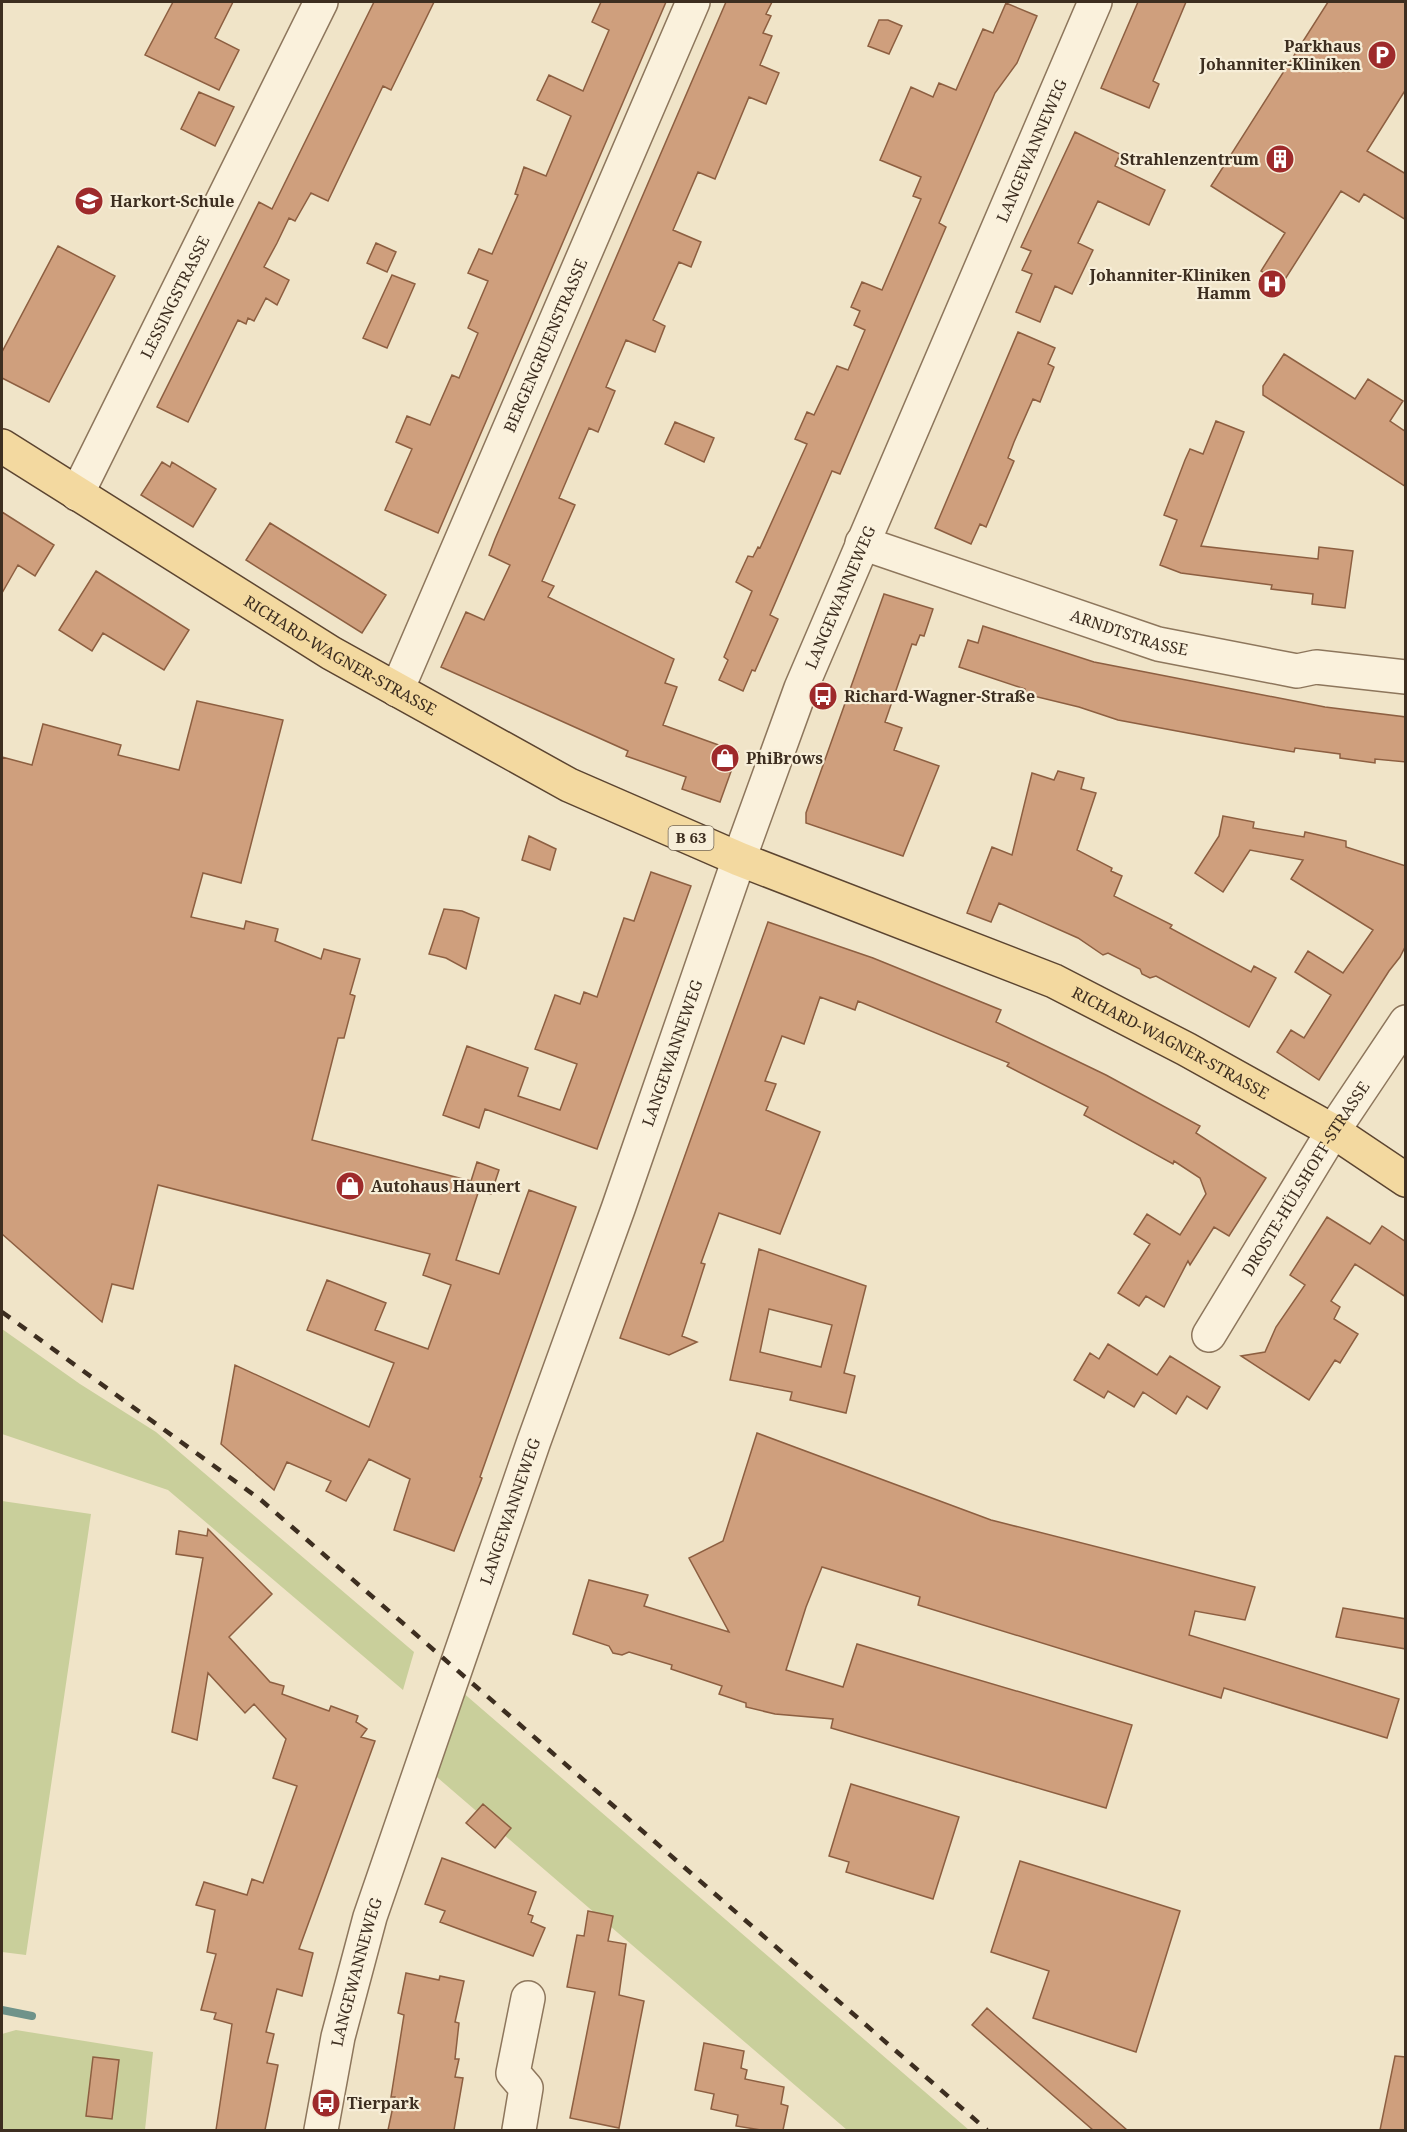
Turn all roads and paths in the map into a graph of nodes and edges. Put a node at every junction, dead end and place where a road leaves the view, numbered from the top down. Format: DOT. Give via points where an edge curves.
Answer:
graph roads {
  1 [pos="321,2"];
  2 [pos="693,2"];
  3 [pos="1095,2"];
  4 [pos="2,446"];
  5 [pos="77,494"];
  6 [pos="862,543"];
  7 [pos="1406,677"];
  8 [pos="397,690"];
  9 [pos="739,859"];
  10 [pos="1406,1022"];
  11 [pos="1333,1131"];
  12 [pos="1406,1180"];
  13 [pos="1209,1335"];
  14 [pos="528,1998"];
  15 [pos="321,2130"];
  16 [pos="519,2130"];
  1 -- 5 [label="street, LESSINGSTRASSE"];
  2 -- 8 [label="street, BERGENGRUENSTRASSE"];
  3 -- 6 [label="street, LANGEWANNEWEG"];
  4 -- 5 [label="main road, RICHARD-WAGNER-STRASSE / B 63"];
  5 -- 8 [label="main road, RICHARD-WAGNER-STRASSE / B 63"];
  6 -- 7 [label="street, ARNDTSTRASSE" via="1158,644 1297,670 1317,667"];
  6 -- 9 [label="street, LANGEWANNEWEG" via="801,688"];
  8 -- 9 [label="main road, RICHARD-WAGNER-STRASSE / B 63" via="569,785"];
  9 -- 11 [label="main road, RICHARD-WAGNER-STRASSE / B 63" via="1054,981"];
  9 -- 15 [label="street, LANGEWANNEWEG" via="370,1917 338,2037"];
  10 -- 11 [label="street, DROSTE-HÜLSHOFF-STRASSE"];
  11 -- 12 [label="main road, RICHARD-WAGNER-STRASSE / B 63"];
  11 -- 13 [label="street, DROSTE-HÜLSHOFF-STRASSE"];
  14 -- 16 [label="street" via="513,2073 526,2088"];
}
